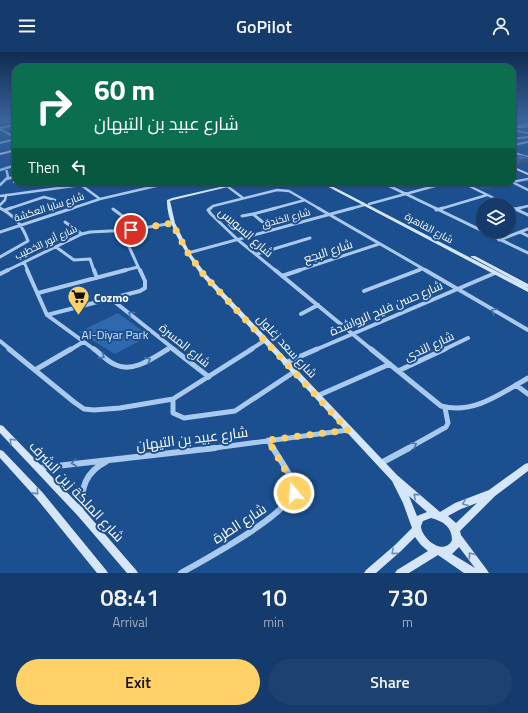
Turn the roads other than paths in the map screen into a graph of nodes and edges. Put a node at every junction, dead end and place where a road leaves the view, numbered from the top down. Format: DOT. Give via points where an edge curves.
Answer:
graph roads {
  1 [pos="12,150"];
  2 [pos="0,153"];
  3 [pos="516,153"];
  4 [pos="528,157"];
  5 [pos="12,166"];
  6 [pos="516,167"];
  7 [pos="6,168"];
  8 [pos="516,168"];
  9 [pos="0,170"];
  10 [pos="528,171"];
  11 [pos="528,174"];
  12 [pos="12,177"];
  13 [pos="7,179"];
  14 [pos="528,179"];
  15 [pos="516,181"];
  16 [pos="516,184"];
  17 [pos="0,185"];
  18 [pos="74,186"];
  19 [pos="83,186"];
  20 [pos="156,186"];
  21 [pos="227,186"];
  22 [pos="329,186"];
  23 [pos="335,186"];
  24 [pos="389,186"];
  25 [pos="435,186"];
  26 [pos="469,186"];
  27 [pos="431,187"];
  28 [pos="528,190"];
  29 [pos="404,194"];
  30 [pos="6,195"];
  31 [pos="487,195"];
  32 [pos="0,196"];
  33 [pos="243,198"];
  34 [pos="493,198"];
  35 [pos="100,199"];
  36 [pos="55,200"];
  37 [pos="304,200"];
  38 [pos="367,204"];
  39 [pos="0,206"];
  40 [pos="528,206"];
  41 [pos="113,209"];
  42 [pos="516,209"];
  43 [pos="5,210"];
  44 [pos="436,210"];
  45 [pos="253,214"];
  46 [pos="329,215"];
  47 [pos="528,215"];
  48 [pos="242,216"];
  49 [pos="65,222"];
  50 [pos="172,223"];
  51 [pos="19,226"];
  52 [pos="141,229"];
  53 [pos="528,229"];
  54 [pos="272,230"];
  55 [pos="122,231"];
  56 [pos="0,232"];
  57 [pos="520,232"];
  58 [pos="82,234"];
  59 [pos="528,236"];
  60 [pos="310,238"];
  61 [pos="238,240"];
  62 [pos="498,240"];
  63 [pos="380,244"];
  64 [pos="56,247"];
  65 [pos="188,253"];
  66 [pos="528,253"];
  67 [pos="257,254"];
  68 [pos="0,256"];
  69 [pos="24,262"];
  70 [pos="138,268"];
  71 [pos="422,269"];
  72 [pos="495,273"];
  73 [pos="0,274"];
  74 [pos="282,276"];
  75 [pos="97,278"];
  76 [pos="528,286"];
  77 [pos="457,289"];
  78 [pos="528,290"];
  79 [pos="364,291"];
  80 [pos="38,293"];
  81 [pos="111,299"];
  82 [pos="318,305"];
  83 [pos="301,314"];
  84 [pos="47,315"];
  85 [pos="528,330"];
  86 [pos="352,333"];
  87 [pos="468,338"];
  88 [pos="0,340"];
  89 [pos="264,341"];
  90 [pos="83,342"];
  91 [pos="172,347"];
  92 [pos="285,363"];
  93 [pos="390,364"];
  94 [pos="35,370"];
  95 [pos="398,371"];
  96 [pos="294,372"];
  97 [pos="209,377"];
  98 [pos="528,378"];
  99 [pos="516,385"];
  100 [pos="528,394"];
  101 [pos="316,396"];
  102 [pos="173,399"];
  103 [pos="445,408"];
  104 [pos="0,428"];
  105 [pos="348,430"];
  106 [pos="268,440"];
  107 [pos="0,453"];
  108 [pos="110,460"];
  109 [pos="380,464"];
  110 [pos="528,466"];
  111 [pos="39,468"];
  112 [pos="394,478"];
  113 [pos="492,493"];
  114 [pos="81,513"];
  115 [pos="438,515"];
  116 [pos="416,528"];
  117 [pos="456,533"];
  118 [pos="438,552"];
  119 [pos="103,573"];
  120 [pos="133,573"];
  121 [pos="181,573"];
  122 [pos="369,573"];
  123 [pos="400,573"];
  124 [pos="473,573"];
  125 [pos="484,573"];
  1 -- 2 [label="main road"];
  3 -- 4 [label="street"];
  5 -- 7 [label="street"];
  6 -- 10 [label="main road"];
  7 -- 9 [label="street"];
  7 -- 13 [label="street"];
  8 -- 11 [label="main road"];
  12 -- 13 [label="street"];
  13 -- 17 [label="street"];
  14 -- 15 [label="street"];
  16 -- 28 [label="street"];
  18 -- 30 [label="street"];
  19 -- 35 [label="street"];
  20 -- 35 [label="street, شارع سابا العكشة"];
  21 -- 33 [label="street"];
  21 -- 50 [label="main road, شارع سعد زغلول" via="170,200 168,202"];
  22 -- 38 [label="main road, شارع القاهرة"];
  23 -- 38 [label="main road, شارع القاهرة"];
  24 -- 29 [label="street"];
  25 -- 27 [label="street, شارع الخندق"];
  26 -- 31 [label="street"];
  27 -- 29 [label="street, شارع الخندق"];
  29 -- 38 [label="street, شارع الخندق"];
  29 -- 44 [label="street"];
  30 -- 32 [label="street"];
  30 -- 39 [label="street"];
  31 -- 34 [label="street"];
  31 -- 44 [label="street"];
  33 -- 37 [label="street, شارع السويس" via="282,190"];
  33 -- 61 [label="street, شارع السويس" via="214,206 208,211"];
  35 -- 51 [label="street, شارع سابا العكشة"];
  36 -- 43 [label="street" via="44,197"];
  37 -- 45 [label="street"];
  37 -- 46 [label="street, شارع السويس"];
  38 -- 46 [label="street, شارع الخندق"];
  38 -- 72 [label="main road, شارع القاهرة"];
  38 -- 76 [label="main road, شارع القاهرة"];
  39 -- 43 [label="street"];
  40 -- 42 [label="street"];
  41 -- 52 [label="street"];
  42 -- 47 [label="street"];
  43 -- 51 [label="street"];
  44 -- 62 [label="street"];
  45 -- 48 [label="street"];
  45 -- 54 [label="street"];
  46 -- 54 [label="street, شارع الخندق"];
  46 -- 63 [label="street, شارع السويس"];
  49 -- 58 [label="street"];
  50 -- 52 [label="street, شارع أنور الخطيب"];
  50 -- 65 [label="main road, شارع سعد زغلول"];
  51 -- 56 [label="street, شارع سابا العكشة"];
  51 -- 68 [label="street" via="28,240"];
  52 -- 55 [label="street, شارع أنور الخطيب"];
  53 -- 57 [label="street"];
  54 -- 61 [label="street, شارع الخندق"];
  55 -- 58 [label="street, شارع أنور الخطيب"];
  55 -- 70 [label="street"];
  57 -- 59 [label="street"];
  57 -- 62 [label="street"];
  58 -- 64 [label="street, شارع أنور الخطيب"];
  60 -- 67 [label="street"];
  61 -- 65 [label="street, شارع الخندق"];
  61 -- 67 [label="street, شارع السويس"];
  62 -- 66 [label="street"];
  63 -- 71 [label="street, شارع السويس"];
  63 -- 74 [label="street, شارع البجع"];
  64 -- 69 [label="street, شارع أنور الخطيب"];
  64 -- 75 [label="street" via="74,260 90,259"];
  65 -- 89 [label="main road, شارع سعد زغلول" via="219,293"];
  67 -- 74 [label="street, شارع السويس"];
  69 -- 73 [label="street, شارع أنور الخطيب"];
  69 -- 80 [label="street"];
  70 -- 75 [label="street"];
  70 -- 81 [label="street" via="146,283 145,288"];
  71 -- 77 [label="street, شارع السويس"];
  71 -- 79 [label="street"];
  72 -- 77 [label="street, شارع حسن فليح الرواشدة"];
  72 -- 78 [label="main road, شارع القاهرة"];
  74 -- 82 [label="street, شارع السويس"];
  75 -- 80 [label="street"];
  85 -- 77 [label="street, شارع السويس, one-way"];
  77 -- 86 [label="street, شارع حسن فليح الرواشدة"];
  80 -- 84 [label="street"];
  81 -- 84 [label="street"];
  91 -- 81 [label="street, شارع المسرة, one-way"];
  82 -- 83 [label="street"];
  82 -- 86 [label="street, شارع السويس"];
  84 -- 90 [label="street"];
  86 -- 92 [label="street, شارع حسن فليح الرواشدة"];
  86 -- 93 [label="street, شارع السويس"];
  87 -- 95 [label="street, شارع الندى"];
  88 -- 94 [label="street"];
  89 -- 92 [label="main road, شارع سعد زغلول"];
  89 -- 97 [label="street"];
  90 -- 91 [label="street, one-way" via="116,365 123,367 138,365"];
  90 -- 94 [label="street"];
  91 -- 97 [label="street, شارع المسرة"];
  92 -- 96 [label="main road, شارع سعد زغلول"];
  93 -- 95 [label="street, شارع السويس"];
  93 -- 101 [label="street"];
  94 -- 102 [label="street" via="84,409 120,408"];
  95 -- 103 [label="street, شارع السويس" via="430,399"];
  96 -- 101 [label="main road, شارع سعد زغلول"];
  96 -- 102 [label="street" via="235,411 180,417 173,413"];
  97 -- 102 [label="street"];
  98 -- 99 [label="street"];
  99 -- 100 [label="street"];
  99 -- 103 [label="street" via="468,408"];
  101 -- 105 [label="main road, شارع سعد زغلول"];
  109 -- 103 [label="street, one-way" via="448,426"];
  111 -- 104 [label="main road, شارع الملكة زين الشرف, one-way"];
  105 -- 106 [label="street, شارع عبيد بن التيهان"];
  105 -- 109 [label="main road, شارع سعد زغلول"];
  106 -- 108 [label="street, شارع عبيد بن التيهان"];
  106 -- 121 [label="street, شارع الطرة" via="292,482 292,498 259,526"];
  107 -- 119 [label="main road, one-way" via="40,496"];
  108 -- 111 [label="street, شارع عبيد بن التيهان, one-way"];
  108 -- 114 [label="street, شارع عبيد بن التيهان" via="94,468 86,478 81,497"];
  109 -- 112 [label="main road, شارع سعد زغلول"];
  110 -- 113 [label="main road"];
  111 -- 114 [label="main road, شارع الملكة زين الشرف"];
  115 -- 112 [label="main road, شارع سعد زغلول, one-way"];
  112 -- 116 [label="main road, شارع سعد زغلول" via="407,501"];
  113 -- 115 [label="main road, one-way"];
  113 -- 117 [label="main road"];
  114 -- 120 [label="main road, شارع الملكة زين الشرف"];
  115 -- 116 [label="main road" via="420,517"];
  115 -- 117 [label="main road" via="451,524"];
  116 -- 118 [label="main road" via="423,543"];
  116 -- 122 [label="main road, one-way"];
  117 -- 118 [label="main road" via="455,547 446,552"];
  125 -- 117 [label="main road, one-way"];
  118 -- 123 [label="main road"];
  118 -- 124 [label="main road"];
}
